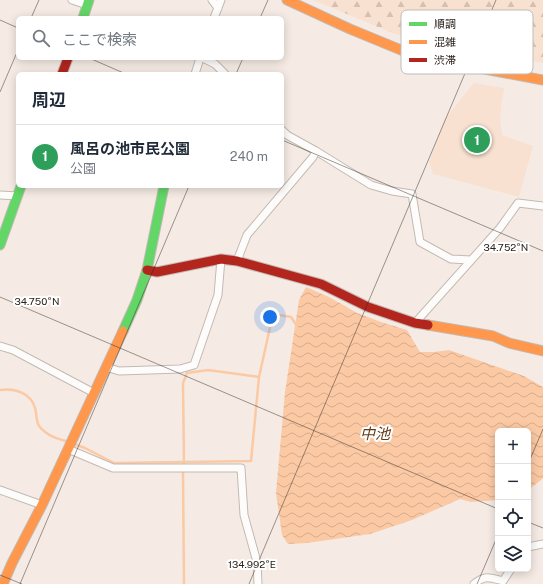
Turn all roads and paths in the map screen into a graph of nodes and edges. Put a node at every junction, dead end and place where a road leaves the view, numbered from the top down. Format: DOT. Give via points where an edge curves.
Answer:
graph roads {
  1 [pos="72,0"];
  2 [pos="212,0"];
  3 [pos="221,0"];
  4 [pos="287,0"];
  5 [pos="88,2"];
  6 [pos="218,8"];
  7 [pos="84,16"];
  8 [pos="215,16"];
  9 [pos="401,50"];
  10 [pos="67,60"];
  11 [pos="200,60"];
  12 [pos="206,60"];
  13 [pos="63,72"];
  14 [pos="196,72"];
  15 [pos="223,72"];
  16 [pos="511,74"];
  17 [pos="543,80"];
  18 [pos="284,132"];
  19 [pos="316,151"];
  20 [pos="20,188"];
  21 [pos="164,188"];
  22 [pos="0,195"];
  23 [pos="18,196"];
  24 [pos="543,206"];
  25 [pos="0,246"];
  26 [pos="221,260"];
  27 [pos="471,260"];
  28 [pos="237,261"];
  29 [pos="147,270"];
  30 [pos="416,323"];
  31 [pos="0,346"];
  32 [pos="543,351"];
  33 [pos="106,367"];
  34 [pos="94,393"];
  35 [pos="68,449"];
  36 [pos="0,490"];
  37 [pos="42,506"];
  38 [pos="543,544"];
  39 [pos="531,546"];
  40 [pos="509,572"];
  41 [pos="502,582"];
  42 [pos="4,584"];
  43 [pos="258,584"];
  44 [pos="474,584"];
  1 -- 5 [label="street"];
  2 -- 6 [label="street"];
  3 -- 6 [label="street"];
  4 -- 9 [label="main road"];
  5 -- 7 [label="main road"];
  6 -- 8 [label="street"];
  10 -- 13 [label="main road"];
  11 -- 14 [label="street"];
  12 -- 15 [label="street" via="215,64"];
  16 -- 17 [label="main road"];
  18 -- 19 [label="street"];
  19 -- 27 [label="street" via="370,185 412,194 420,242 452,259"];
  19 -- 28 [label="street" via="247,235"];
  20 -- 23 [label="main road"];
  21 -- 29 [label="main road"];
  22 -- 23 [label="street"];
  23 -- 25 [label="main road"];
  24 -- 27 [label="street" via="518,203 500,228"];
  26 -- 28 [label="main road"];
  26 -- 29 [label="main road" via="157,272"];
  26 -- 33 [label="street" via="218,295 194,365 180,369 119,371"];
  27 -- 30 [label="street"];
  28 -- 30 [label="main road" via="321,284 368,307"];
  29 -- 33 [label="main road" via="137,300"];
  30 -- 32 [label="main road" via="494,336 509,343"];
  31 -- 34 [label="street" via="13,350"];
  33 -- 34 [label="main road"];
  34 -- 35 [label="main road"];
  35 -- 37 [label="main road"];
  35 -- 43 [label="street" via="113,468 241,468 244,516 257,562"];
  36 -- 37 [label="street"];
  37 -- 42 [label="main road" via="12,563"];
  38 -- 39 [label="street"];
  40 -- 41 [label="street"];
  41 -- 44 [label="street" via="483,577"];
}
